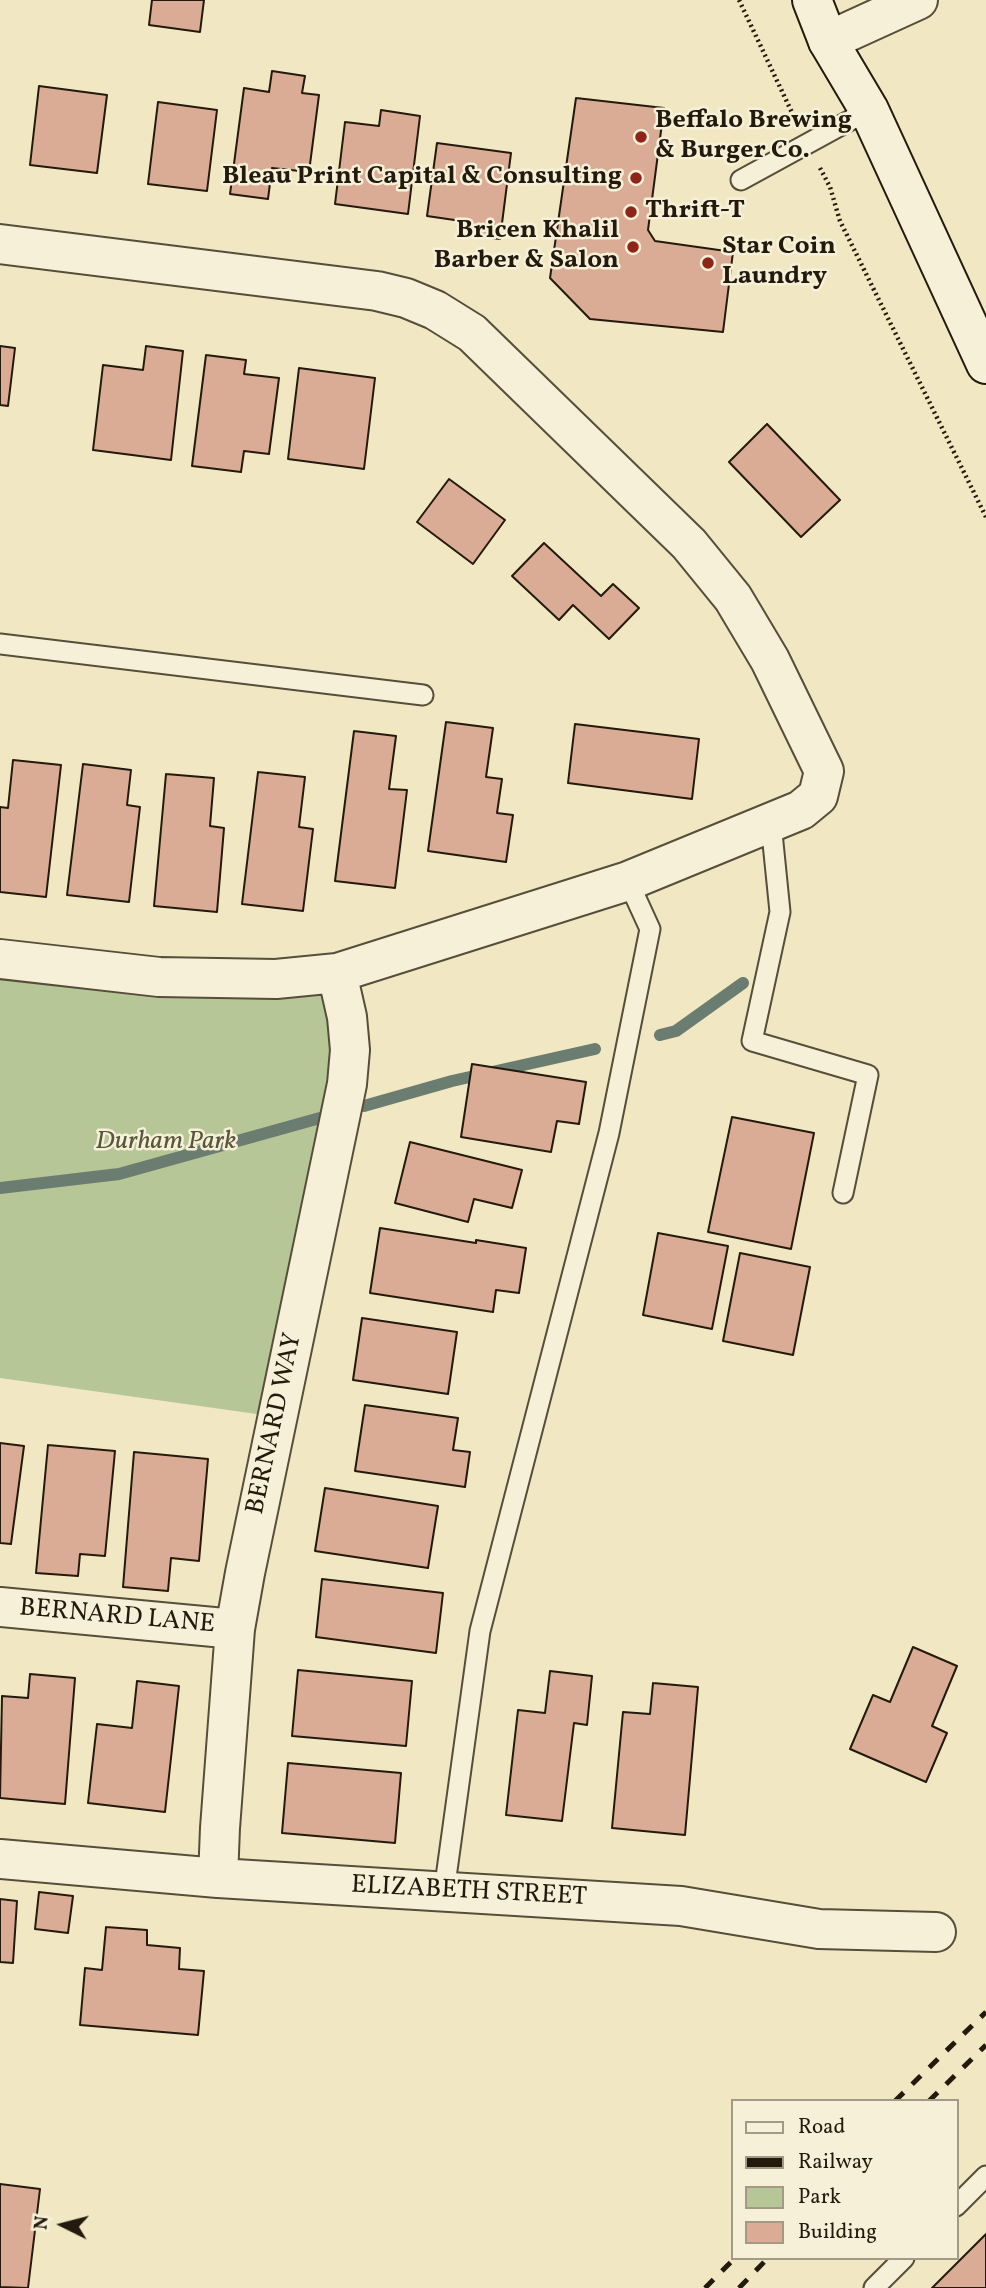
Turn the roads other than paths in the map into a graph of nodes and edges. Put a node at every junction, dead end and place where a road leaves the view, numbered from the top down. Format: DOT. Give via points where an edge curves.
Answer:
graph roads {
  1 [pos="812,0"];
  2 [pos="918,0"];
  3 [pos="828,41"];
  4 [pos="869,110"];
  5 [pos="741,180"];
  6 [pos="0,244"];
  7 [pos="986,364"];
  8 [pos="0,644"];
  9 [pos="423,695"];
  10 [pos="771,823"];
  11 [pos="628,881"];
  12 [pos="0,959"];
  13 [pos="337,973"];
  14 [pos="843,1193"];
  15 [pos="0,1607"];
  16 [pos="235,1629"];
  17 [pos="0,1859"];
  18 [pos="218,1878"];
  19 [pos="444,1892"];
  20 [pos="936,1931"];
  21 [pos="986,2176"];
  22 [pos="958,2204"];
  23 [pos="902,2260"];
  24 [pos="874,2288"];
  1 -- 3 [label="street"];
  2 -- 3 [label="street"];
  3 -- 4 [label="street"];
  4 -- 5 [label="lane"];
  4 -- 7 [label="street"];
  6 -- 10 [label="street" via="377,291 435,310 472,333 689,544 740,608 771,660 824,771 818,796 801,810"];
  8 -- 9 [label="lane"];
  10 -- 11 [label="street"];
  10 -- 14 [label="lane" via="780,912 751,1041 868,1075"];
  11 -- 13 [label="street"];
  11 -- 19 [label="lane" via="650,929 609,1133 480,1631"];
  12 -- 13 [label="street" via="159,977 276,979"];
  13 -- 16 [label="street, BERNARD WAY" via="350,1050 347,1084"];
  15 -- 16 [label="street, BERNARD LANE"];
  16 -- 18 [label="street, BERNARD WAY"];
  17 -- 18 [label="street, ELIZABETH STREET"];
  18 -- 19 [label="street, ELIZABETH STREET"];
  19 -- 20 [label="street, ELIZABETH STREET" via="681,1906 819,1929"];
  21 -- 22 [label="lane"];
  23 -- 24 [label="lane"];
}
